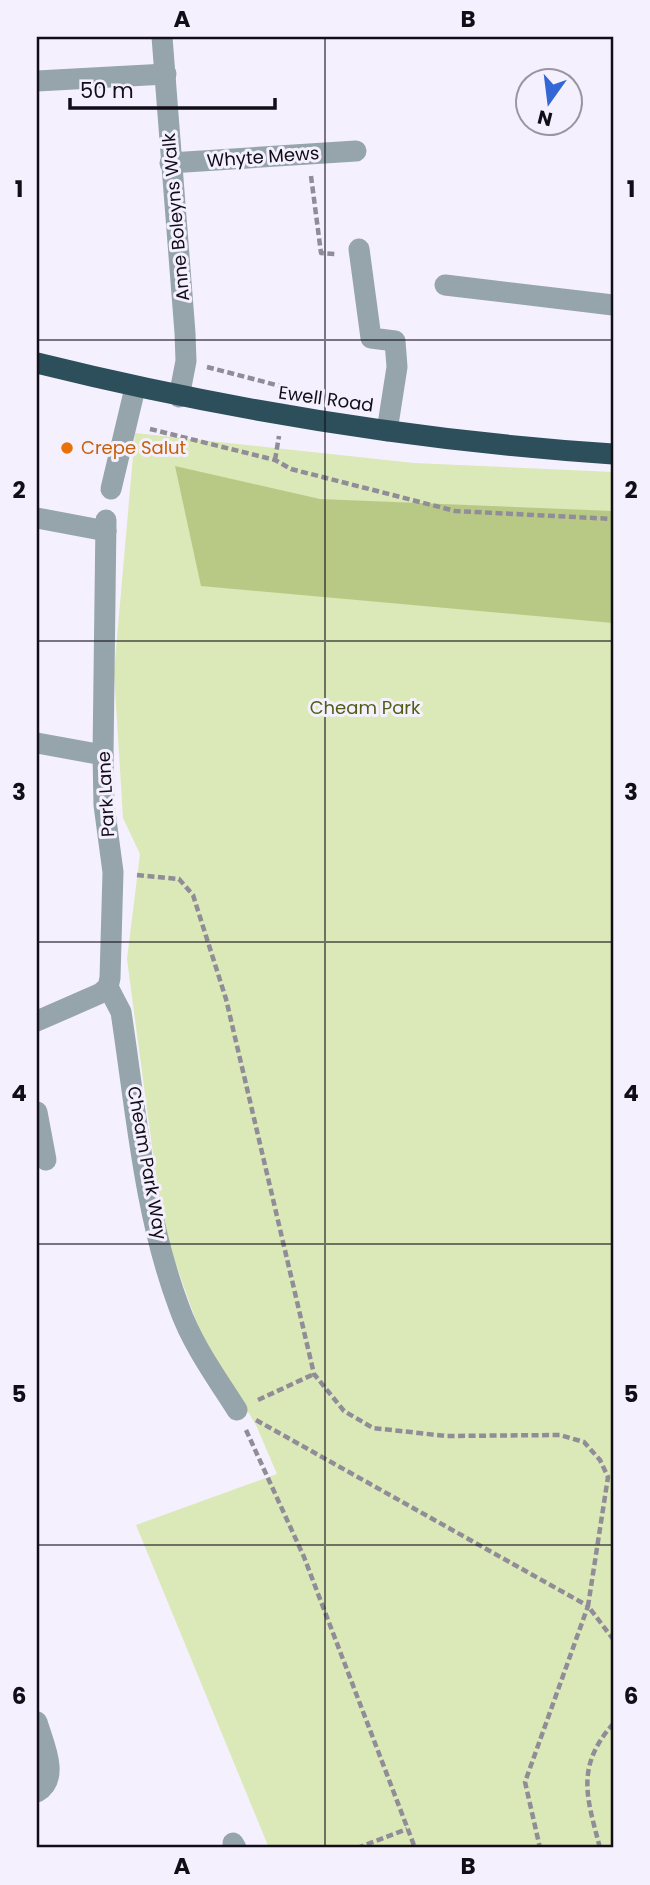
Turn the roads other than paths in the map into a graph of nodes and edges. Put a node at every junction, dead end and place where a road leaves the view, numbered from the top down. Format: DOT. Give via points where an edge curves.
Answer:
graph roads {
  1 [pos="162,37"];
  2 [pos="166,75"];
  3 [pos="37,81"];
  4 [pos="356,151"];
  5 [pos="170,163"];
  6 [pos="360,253"];
  7 [pos="445,285"];
  8 [pos="613,305"];
  9 [pos="37,363"];
  10 [pos="135,388"];
  11 [pos="179,397"];
  12 [pos="387,431"];
  13 [pos="613,454"];
  14 [pos="111,489"];
  15 [pos="37,518"];
  16 [pos="37,743"];
  17 [pos="103,755"];
  18 [pos="108,987"];
  19 [pos="37,1021"];
  20 [pos="37,1112"];
  21 [pos="46,1160"];
  22 [pos="237,1410"];
  23 [pos="37,1722"];
  24 [pos="37,1792"];
  1 -- 2 [label="street, Anne Boleyns Walk"];
  2 -- 3 [label="street"];
  2 -- 5 [label="street, Anne Boleyns Walk"];
  4 -- 5 [label="street, Whyte Mews"];
  5 -- 11 [label="street, Anne Boleyns Walk" via="185,333 186,361"];
  6 -- 12 [label="street" via="371,338 395,341 397,368"];
  7 -- 8 [label="street"];
  9 -- 10 [label="highway, Ewell Road"];
  10 -- 11 [label="highway, Ewell Road"];
  10 -- 14 [label="street"];
  11 -- 12 [label="highway, Ewell Road"];
  12 -- 13 [label="highway, Ewell Road"];
  15 -- 17 [label="street, Park Lane" via="106,526"];
  16 -- 17 [label="street"];
  17 -- 18 [label="street, Park Lane" via="113,872"];
  18 -- 19 [label="street"];
  18 -- 22 [label="street, Cheam Park Way" via="121,1012 152,1209 179,1308"];
  20 -- 21 [label="street"];
  23 -- 24 [label="street" via="50,1773 44,1788"];
}
